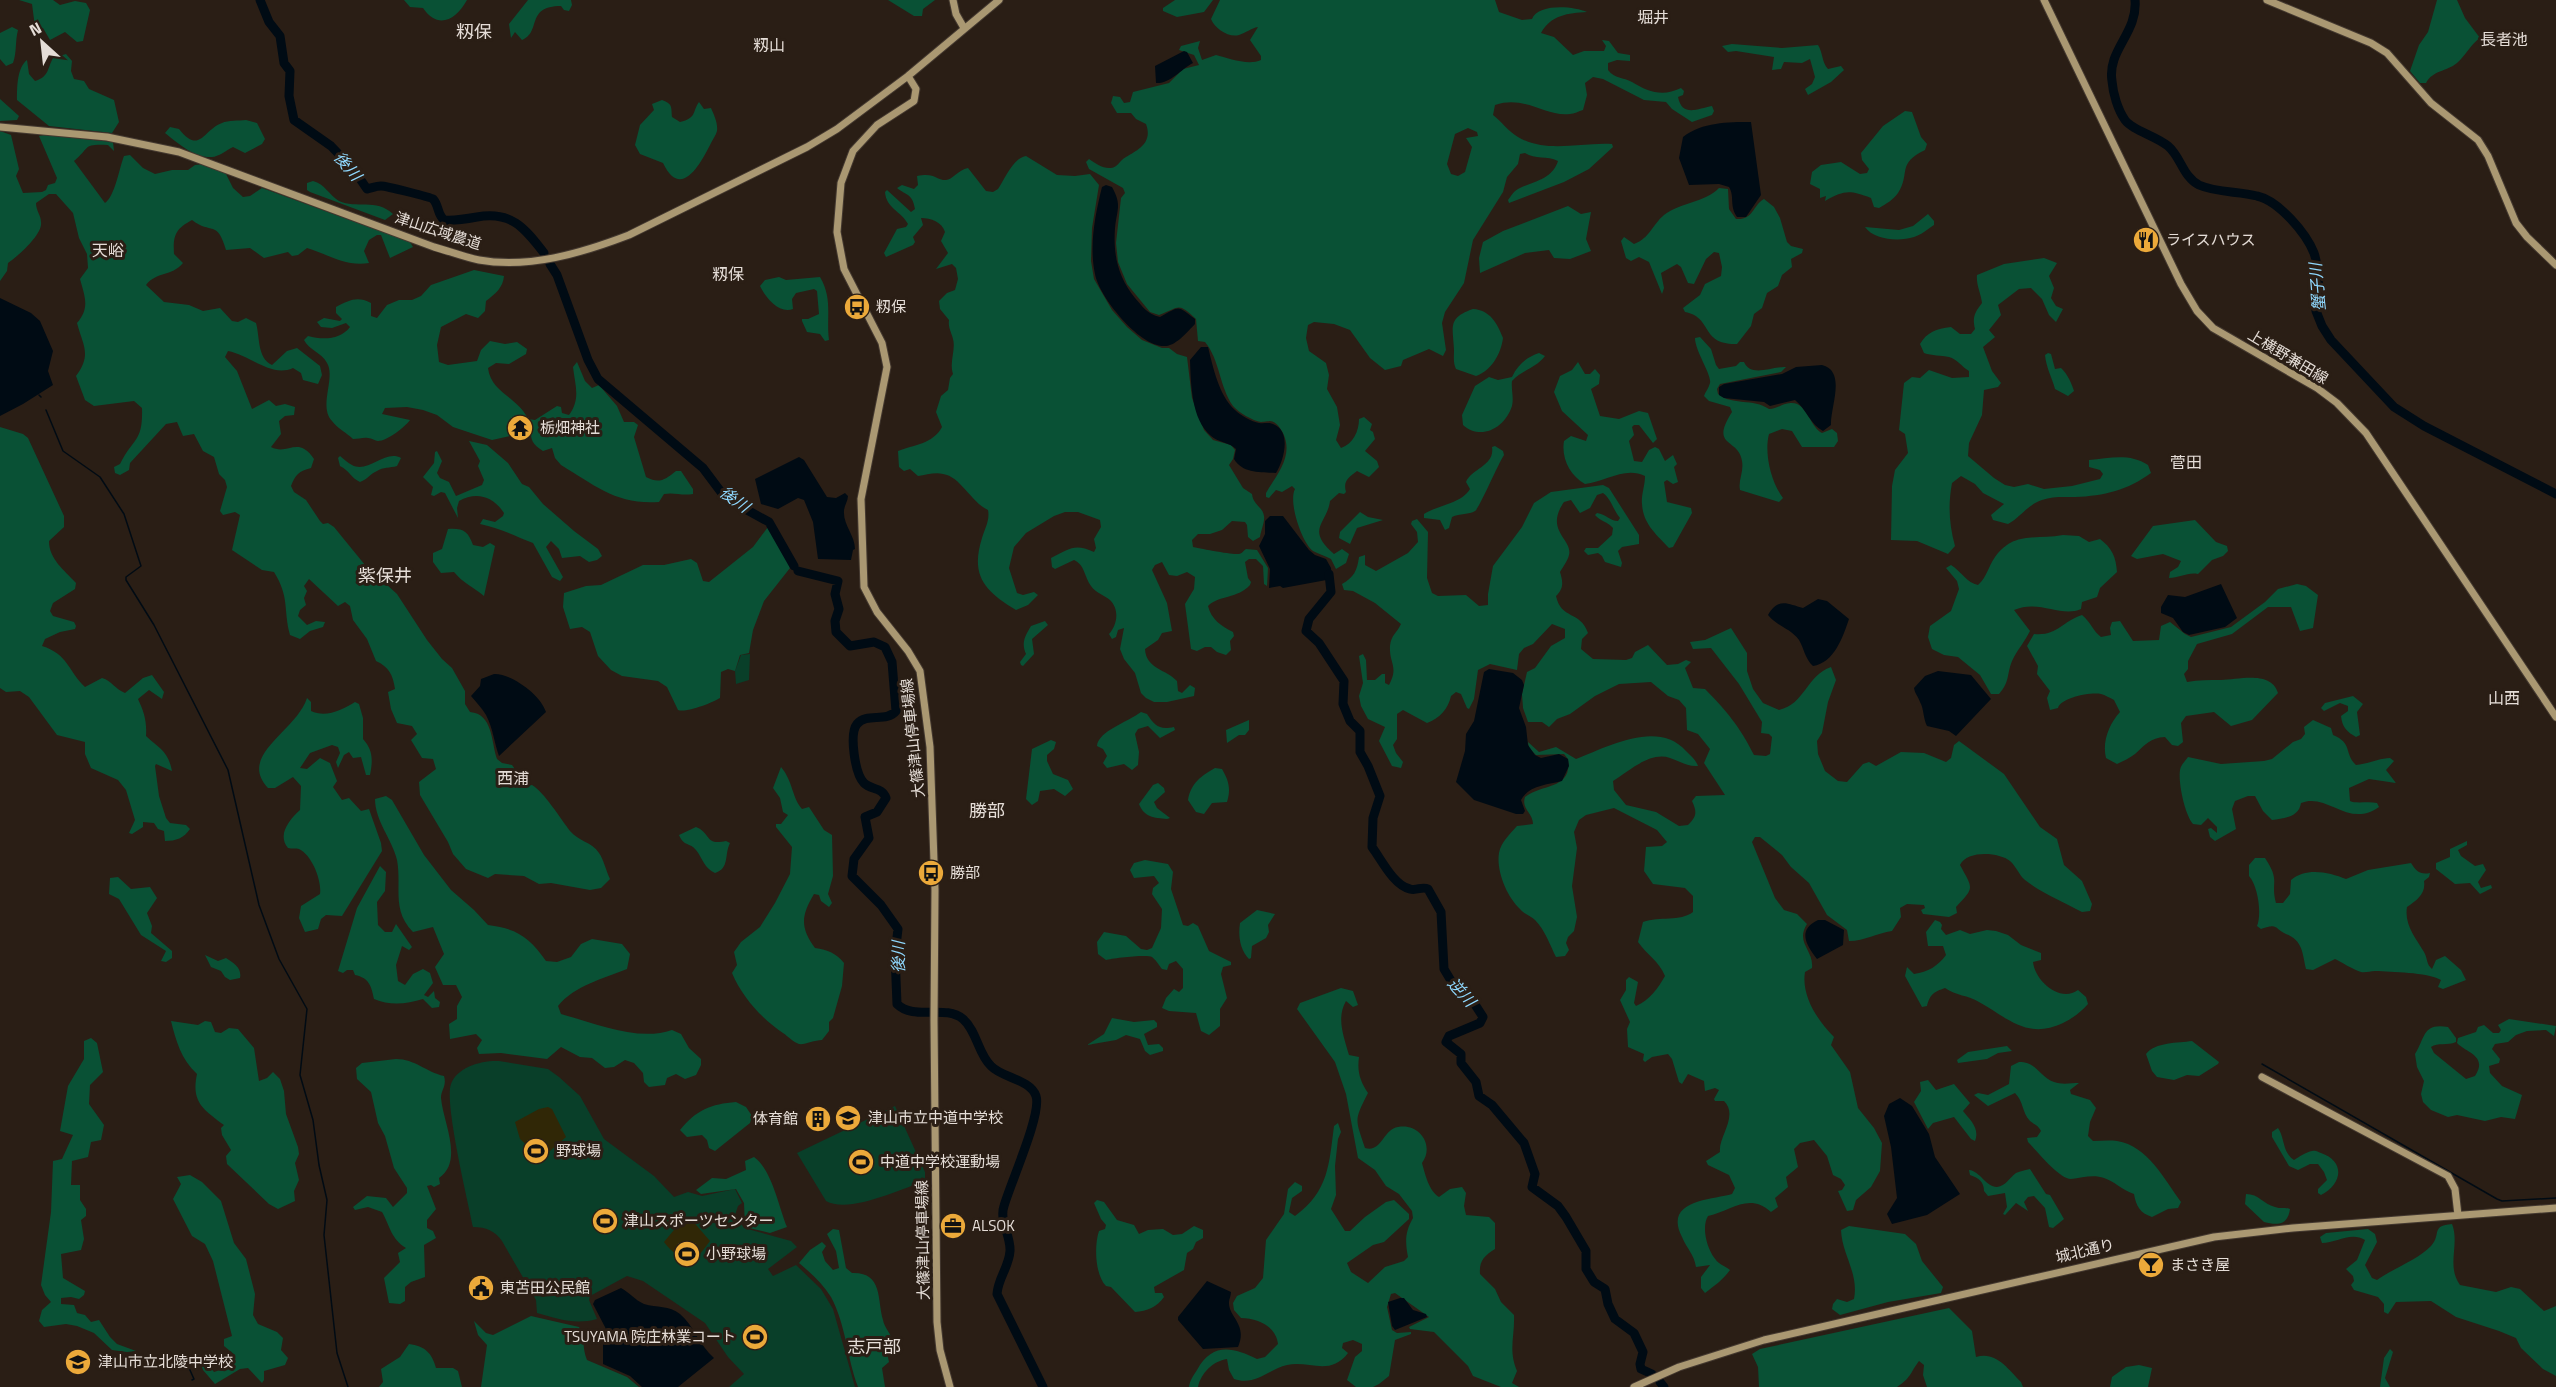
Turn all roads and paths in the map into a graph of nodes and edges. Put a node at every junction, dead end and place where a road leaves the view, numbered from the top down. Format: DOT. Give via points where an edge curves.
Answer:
graph roads {
  1 [pos="953,0"];
  2 [pos="999,0"];
  3 [pos="2043,0"];
  4 [pos="2267,0"];
  5 [pos="964,28"];
  6 [pos="908,76"];
  7 [pos="0,127"];
  8 [pos="2556,265"];
  9 [pos="2556,717"];
  10 [pos="2262,1077"];
  11 [pos="2556,1208"];
  12 [pos="2458,1215"];
  13 [pos="950,1387"];
  14 [pos="1634,1387"];
  1 -- 5 [label="main road"];
  2 -- 5 [label="main road"];
  3 -- 9 [label="main road, 上横野兼田線" via="2175,274 2197,311 2222,334 2317,388 2367,432"];
  4 -- 8 [label="main road" via="2387,53 2420,92 2483,146 2516,223"];
  5 -- 6 [label="main road"];
  6 -- 7 [label="main road, 津山広域農道" via="816,142 629,235 555,258 516,261 480,260 434,247 179,152 107,137"];
  6 -- 13 [label="main road, 大篠津山停車場線" via="916,89 914,101 868,132 848,161 841,183 837,232 844,269 886,355 886,380 862,490 862,568 868,597 908,651 922,678 934,795 938,1322 940,1350"];
  10 -- 12 [label="main road" via="2448,1176 2455,1190"];
  11 -- 12 [label="main road, 城北通り"];
  12 -- 14 [label="main road, 城北通り" via="2214,1237 1764,1340 1679,1367"];
}
